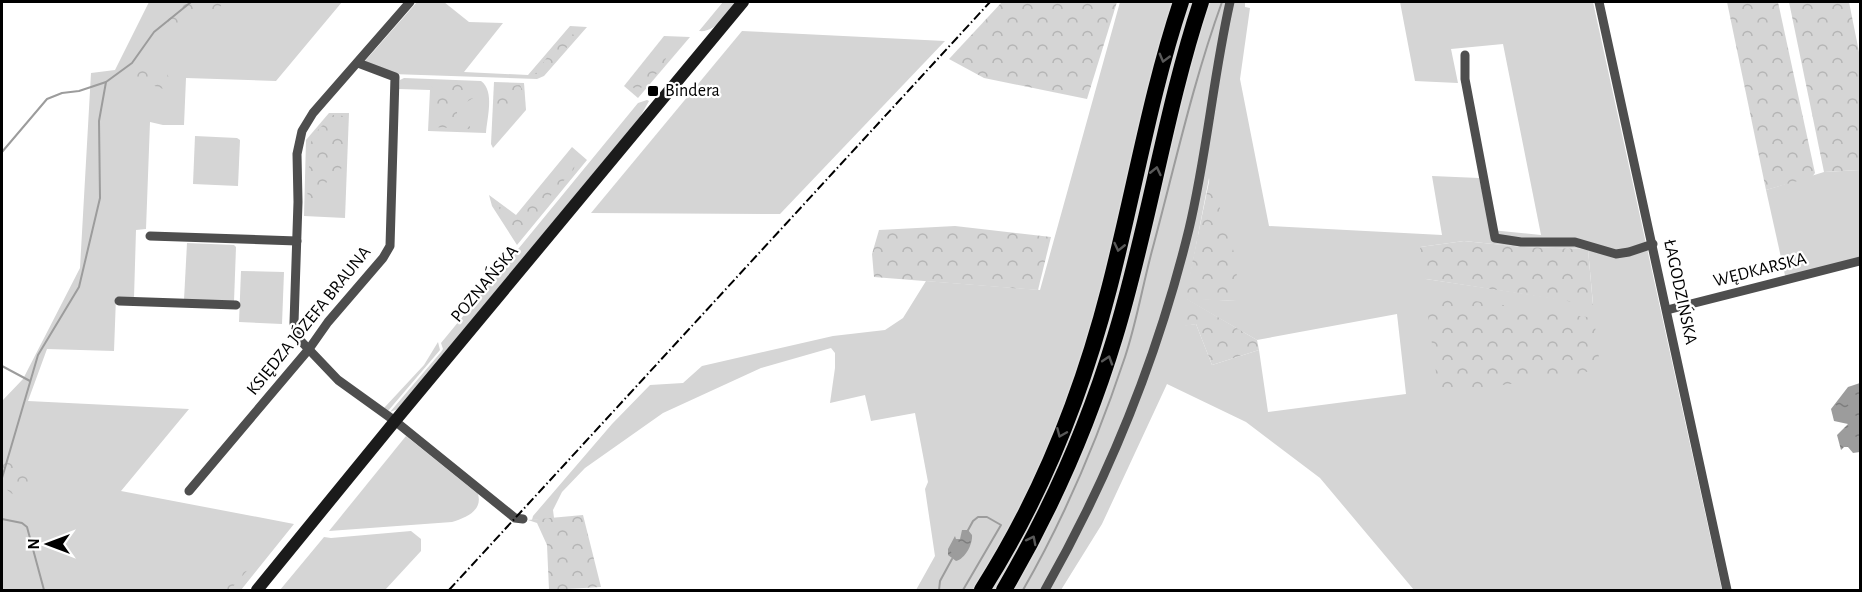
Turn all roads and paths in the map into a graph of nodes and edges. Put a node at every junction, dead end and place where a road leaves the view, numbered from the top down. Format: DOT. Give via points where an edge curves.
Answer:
graph roads {
  1 [pos="410,2"];
  2 [pos="742,2"];
  3 [pos="1181,2"];
  4 [pos="1201,2"];
  5 [pos="1230,2"];
  6 [pos="1599,2"];
  7 [pos="1465,55"];
  8 [pos="358,63"];
  9 [pos="150,236"];
  10 [pos="297,242"];
  11 [pos="1653,244"];
  12 [pos="1860,261"];
  13 [pos="119,301"];
  14 [pos="236,305"];
  15 [pos="1667,310"];
  16 [pos="309,349"];
  17 [pos="394,421"];
  18 [pos="189,491"];
  19 [pos="519,519"];
  20 [pos="257,591"];
  21 [pos="982,591"];
  22 [pos="1004,591"];
  23 [pos="1045,591"];
  24 [pos="1727,591"];
  1 -- 8 [label="street"];
  2 -- 17 [label="main road, POZNAŃSKA"];
  3 -- 21 [label="highway, one-way" via="1156,88 1109,291 1083,375 1032,497"];
  22 -- 4 [label="highway, one-way" via="1064,475 1102,379 1127,296 1175,92"];
  5 -- 23 [label="street" via="1189,227 1156,344 1108,468"];
  6 -- 11 [label="street, ŁAGODZIŃSKA"];
  7 -- 11 [label="street" via="1464,79 1495,238 1575,242 1616,254"];
  8 -- 10 [label="street" via="302,131 297,154"];
  8 -- 16 [label="street, KSIĘDZA JÓZEFA BRAUNA" via="395,77 390,246"];
  9 -- 10 [label="street"];
  10 -- 16 [label="street" via="294,322 297,338"];
  11 -- 15 [label="street, ŁAGODZIŃSKA"];
  12 -- 15 [label="street, WĘDKARSKA"];
  13 -- 14 [label="street"];
  15 -- 24 [label="street, ŁAGODZIŃSKA"];
  16 -- 17 [label="street" via="338,380"];
  16 -- 18 [label="street, KSIĘDZA JÓZEFA BRAUNA"];
  17 -- 19 [label="street"];
  17 -- 20 [label="main road, POZNAŃSKA"];
}
